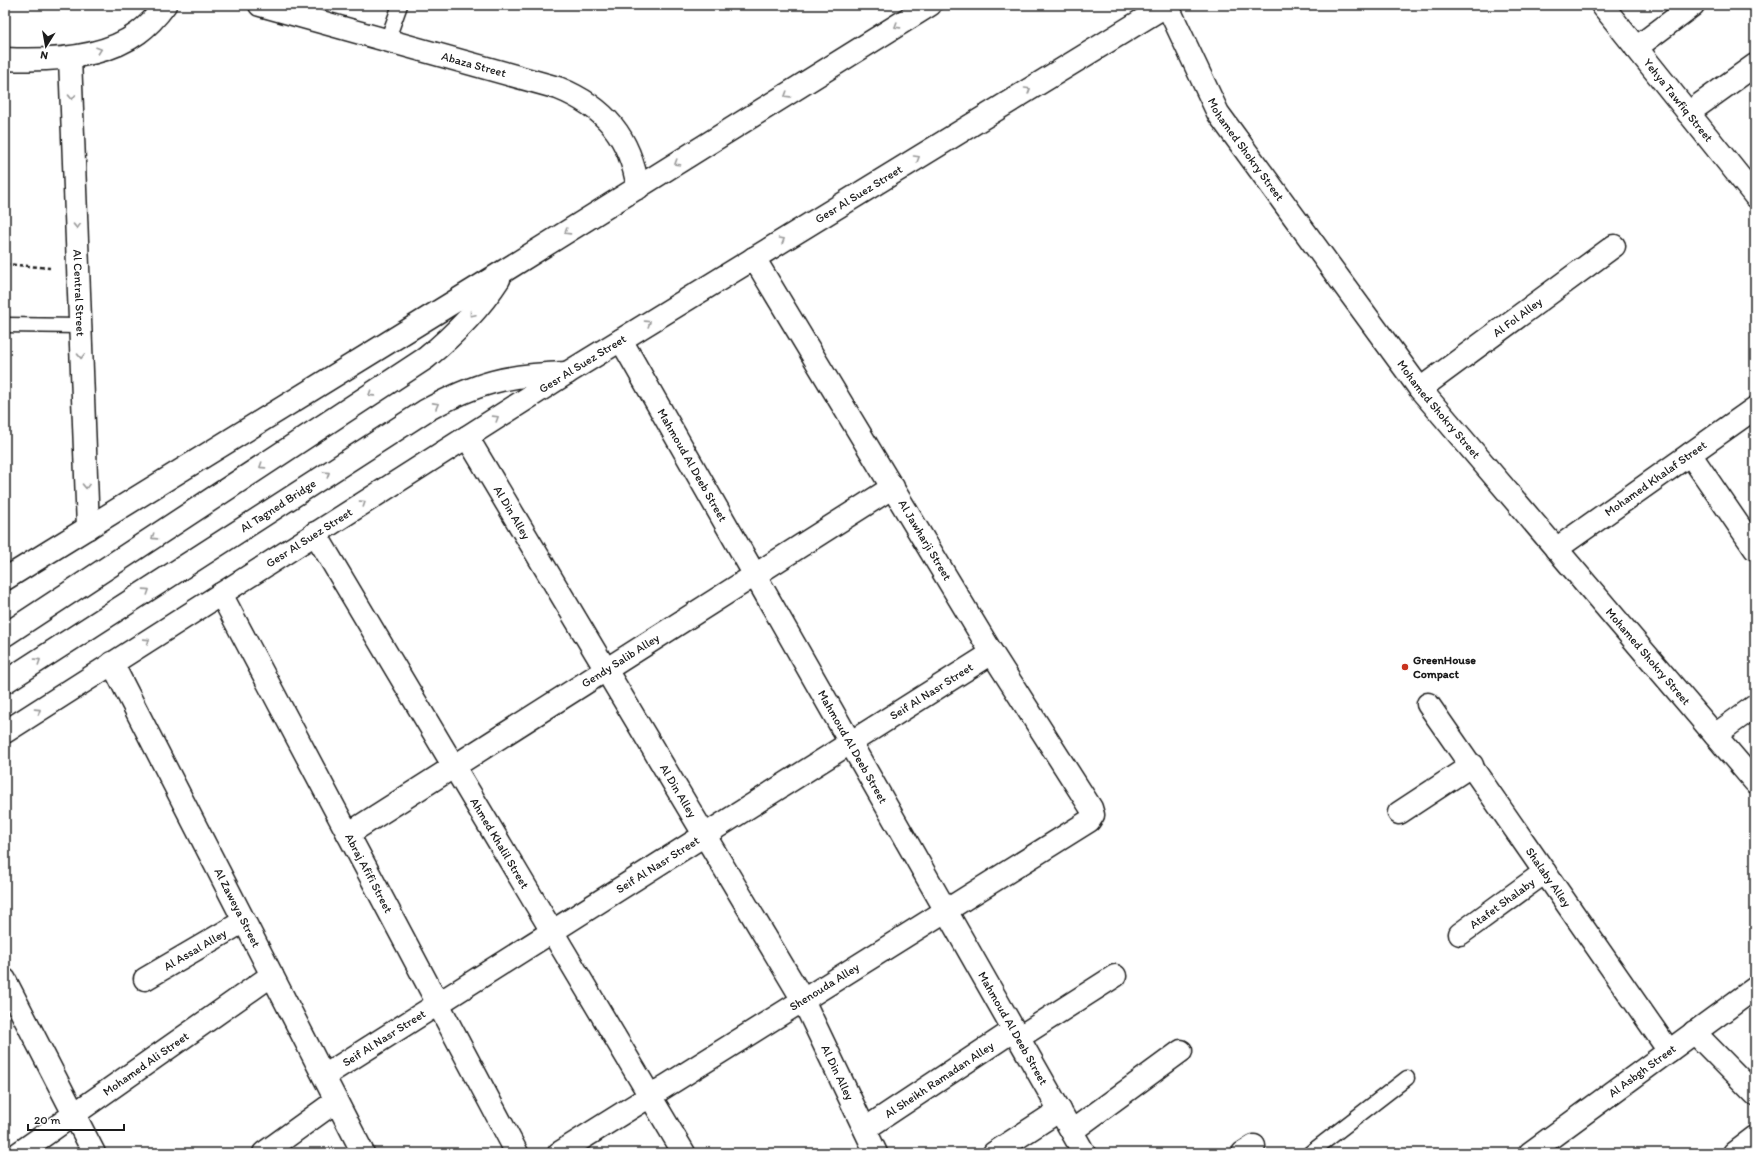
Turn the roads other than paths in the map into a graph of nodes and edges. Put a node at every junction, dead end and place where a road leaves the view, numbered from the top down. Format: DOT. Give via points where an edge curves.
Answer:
graph roads {
  1 [pos="165,5"];
  2 [pos="260,5"];
  3 [pos="400,5"];
  4 [pos="930,5"];
  5 [pos="1167,5"];
  6 [pos="1602,5"];
  7 [pos="1693,5"];
  8 [pos="387,41"];
  9 [pos="1636,48"];
  10 [pos="70,58"];
  11 [pos="5,59"];
  12 [pos="1755,65"];
  13 [pos="1688,113"];
  14 [pos="638,188"];
  15 [pos="1755,196"];
  16 [pos="1614,246"];
  17 [pos="754,258"];
  18 [pos="504,271"];
  19 [pos="5,325"];
  20 [pos="80,326"];
  21 [pos="621,340"];
  22 [pos="567,373"];
  23 [pos="1420,389"];
  24 [pos="1755,408"];
  25 [pos="467,436"];
  26 [pos="1690,454"];
  27 [pos="893,487"];
  28 [pos="88,528"];
  29 [pos="316,533"];
  30 [pos="1556,549"];
  31 [pos="1755,549"];
  32 [pos="755,576"];
  33 [pos="5,579"];
  34 [pos="221,594"];
  35 [pos="5,635"];
  36 [pos="992,653"];
  37 [pos="112,663"];
  38 [pos="606,670"];
  39 [pos="5,682"];
  40 [pos="1428,704"];
  41 [pos="1755,706"];
  42 [pos="5,732"];
  43 [pos="1715,735"];
  44 [pos="851,743"];
  45 [pos="1472,765"];
  46 [pos="454,767"];
  47 [pos="1755,782"];
  48 [pos="1399,813"];
  49 [pos="1089,822"];
  50 [pos="348,834"];
  51 [pos="704,836"];
  52 [pos="1545,872"];
  53 [pos="946,911"];
  54 [pos="244,921"];
  55 [pos="552,932"];
  56 [pos="1460,934"];
  57 [pos="272,975"];
  58 [pos="1115,976"];
  59 [pos="145,979"];
  60 [pos="5,980"];
  61 [pos="1755,988"];
  62 [pos="803,1000"];
  63 [pos="438,1004"];
  64 [pos="11,1007"];
  65 [pos="1694,1032"];
  66 [pos="1016,1034"];
  67 [pos="1181,1051"];
  68 [pos="1669,1051"];
  69 [pos="324,1076"];
  70 [pos="1407,1078"];
  71 [pos="1755,1094"];
  72 [pos="650,1096"];
  73 [pos="336,1101"];
  74 [pos="1060,1110"];
  75 [pos="74,1115"];
  76 [pos="865,1129"];
  77 [pos="1072,1131"];
  78 [pos="1755,1137"];
  79 [pos="19,1153"];
  80 [pos="94,1153"];
  81 [pos="264,1153"];
  82 [pos="363,1153"];
  83 [pos="517,1153"];
  84 [pos="559,1153"];
  85 [pos="684,1153"];
  86 [pos="876,1153"];
  87 [pos="994,1153"];
  88 [pos="1084,1153"];
  89 [pos="1310,1153"];
  90 [pos="1530,1153"];
  91 [pos="1734,1153"];
  10 -- 1 [label="street, one-way" via="100,50 136,34 153,20"];
  2 -- 8 [label="street, Abaza Street"];
  3 -- 8 [label="lane"];
  4 -- 14 [label="street, one-way"];
  17 -- 5 [label="street, Gesr Al Suez Street, one-way"];
  5 -- 23 [label="street, Mohamed Shokry Street" via="1218,113"];
  6 -- 9 [label="street, Yehya Tawfiq Street"];
  7 -- 9 [label="street"];
  8 -- 14 [label="street, Abaza Street" via="558,88 578,97 602,113 622,140 635,171"];
  9 -- 13 [label="street, Yehya Tawfiq Street"];
  10 -- 11 [label="street"];
  10 -- 20 [label="street, Al Central Street, one-way"];
  12 -- 13 [label="street"];
  13 -- 15 [label="street, Yehya Tawfiq Street"];
  14 -- 18 [label="street, one-way"];
  16 -- 23 [label="street, Al Fol Alley"];
  21 -- 17 [label="street, Gesr Al Suez Street, one-way"];
  17 -- 27 [label="street, Al Jawharji Street"];
  18 -- 28 [label="street"];
  18 -- 35 [label="street, one-way" via="488,296 469,318 426,358"];
  19 -- 20 [label="lane"];
  20 -- 28 [label="street, Al Central Street, one-way"];
  21 -- 22 [label="street, Gesr Al Suez Street"];
  21 -- 32 [label="street, Mahmoud Al Deeb Street"];
  25 -- 22 [label="street, Gesr Al Suez Street, one-way"];
  39 -- 22 [label="street, Al Tagned Bridge, one-way" via="452,396 508,377"];
  23 -- 30 [label="street, Mohamed Shokry Street"];
  24 -- 26 [label="street, Mohamed Khalaf Street"];
  29 -- 25 [label="street, Gesr Al Suez Street, one-way"];
  25 -- 38 [label="street, Al Din Alley"];
  26 -- 30 [label="street, Mohamed Khalaf Street"];
  26 -- 31 [label="street"];
  27 -- 32 [label="street, Gendy Salib Alley"];
  27 -- 36 [label="street, Al Jawharji Street"];
  28 -- 33 [label="street"];
  29 -- 34 [label="street, Gesr Al Suez Street"];
  29 -- 46 [label="street, Ahmed Khalil Street"];
  30 -- 43 [label="street, Mohamed Shokry Street"];
  32 -- 38 [label="street, Gendy Salib Alley"];
  32 -- 44 [label="street, Mahmoud Al Deeb Street"];
  37 -- 34 [label="street, Gesr Al Suez Street, one-way"];
  34 -- 50 [label="street, Abraj Afifi Street"];
  36 -- 44 [label="street, Seif Al Nasr Street"];
  36 -- 49 [label="street, Al Jawharji Street" via="1093,811"];
  42 -- 37 [label="street, Gesr Al Suez Street, one-way"];
  37 -- 54 [label="street, Al Zaweya Street"];
  38 -- 46 [label="street, Gendy Salib Alley"];
  38 -- 51 [label="street, Al Din Alley"];
  40 -- 45 [label="street, Shalaby Alley"];
  41 -- 43 [label="street"];
  43 -- 47 [label="street, Mohamed Shokry Street"];
  44 -- 51 [label="street, Seif Al Nasr Street"];
  44 -- 53 [label="street, Mahmoud Al Deeb Street"];
  45 -- 48 [label="street"];
  45 -- 52 [label="street, Shalaby Alley"];
  46 -- 50 [label="street, Gendy Salib Alley"];
  46 -- 55 [label="street, Ahmed Khalil Street"];
  49 -- 53 [label="street, Shenouda Alley"];
  50 -- 63 [label="street, Abraj Afifi Street"];
  51 -- 55 [label="street, Seif Al Nasr Street"];
  51 -- 62 [label="street, Al Din Alley"];
  52 -- 56 [label="street, Atafet Shalaby"];
  52 -- 68 [label="street, Shalaby Alley"];
  53 -- 62 [label="street, Shenouda Alley"];
  53 -- 66 [label="street, Mahmoud Al Deeb Street"];
  54 -- 57 [label="street, Al Zaweya Street"];
  54 -- 59 [label="street, Al Assal Alley"];
  55 -- 63 [label="street, Seif Al Nasr Street"];
  55 -- 72 [label="street, Ahmed Khalil Street"];
  57 -- 69 [label="street, Al Zaweya Street"];
  57 -- 75 [label="street, Mohamed Ali Street"];
  58 -- 66 [label="street, Al Sheikh Ramadan Alley"];
  60 -- 64 [label="street"];
  61 -- 65 [label="street, Al Asbgh Street"];
  62 -- 72 [label="street, Shenouda Alley"];
  62 -- 76 [label="street, Al Din Alley"];
  63 -- 69 [label="street, Seif Al Nasr Street"];
  63 -- 83 [label="street, Abraj Afifi Street"];
  64 -- 75 [label="street"];
  65 -- 68 [label="street, Al Asbgh Street"];
  65 -- 71 [label="street"];
  66 -- 74 [label="street, Mahmoud Al Deeb Street"];
  66 -- 76 [label="street, Al Sheikh Ramadan Alley"];
  67 -- 77 [label="street"];
  68 -- 90 [label="street, Al Asbgh Street"];
  69 -- 73 [label="street, Al Zaweya Street"];
  70 -- 89 [label="lane"];
  72 -- 84 [label="street, Shenouda Alley"];
  72 -- 85 [label="street, Ahmed Khalil Street"];
  73 -- 81 [label="street"];
  73 -- 82 [label="street, Al Zaweya Street"];
  74 -- 77 [label="street, Mahmoud Al Deeb Street"];
  74 -- 87 [label="street"];
  75 -- 79 [label="street, Mohamed Ali Street"];
  75 -- 80 [label="street"];
  76 -- 86 [label="street, Al Din Alley"];
  77 -- 88 [label="street, Mahmoud Al Deeb Street"];
  78 -- 91 [label="street"];
}
